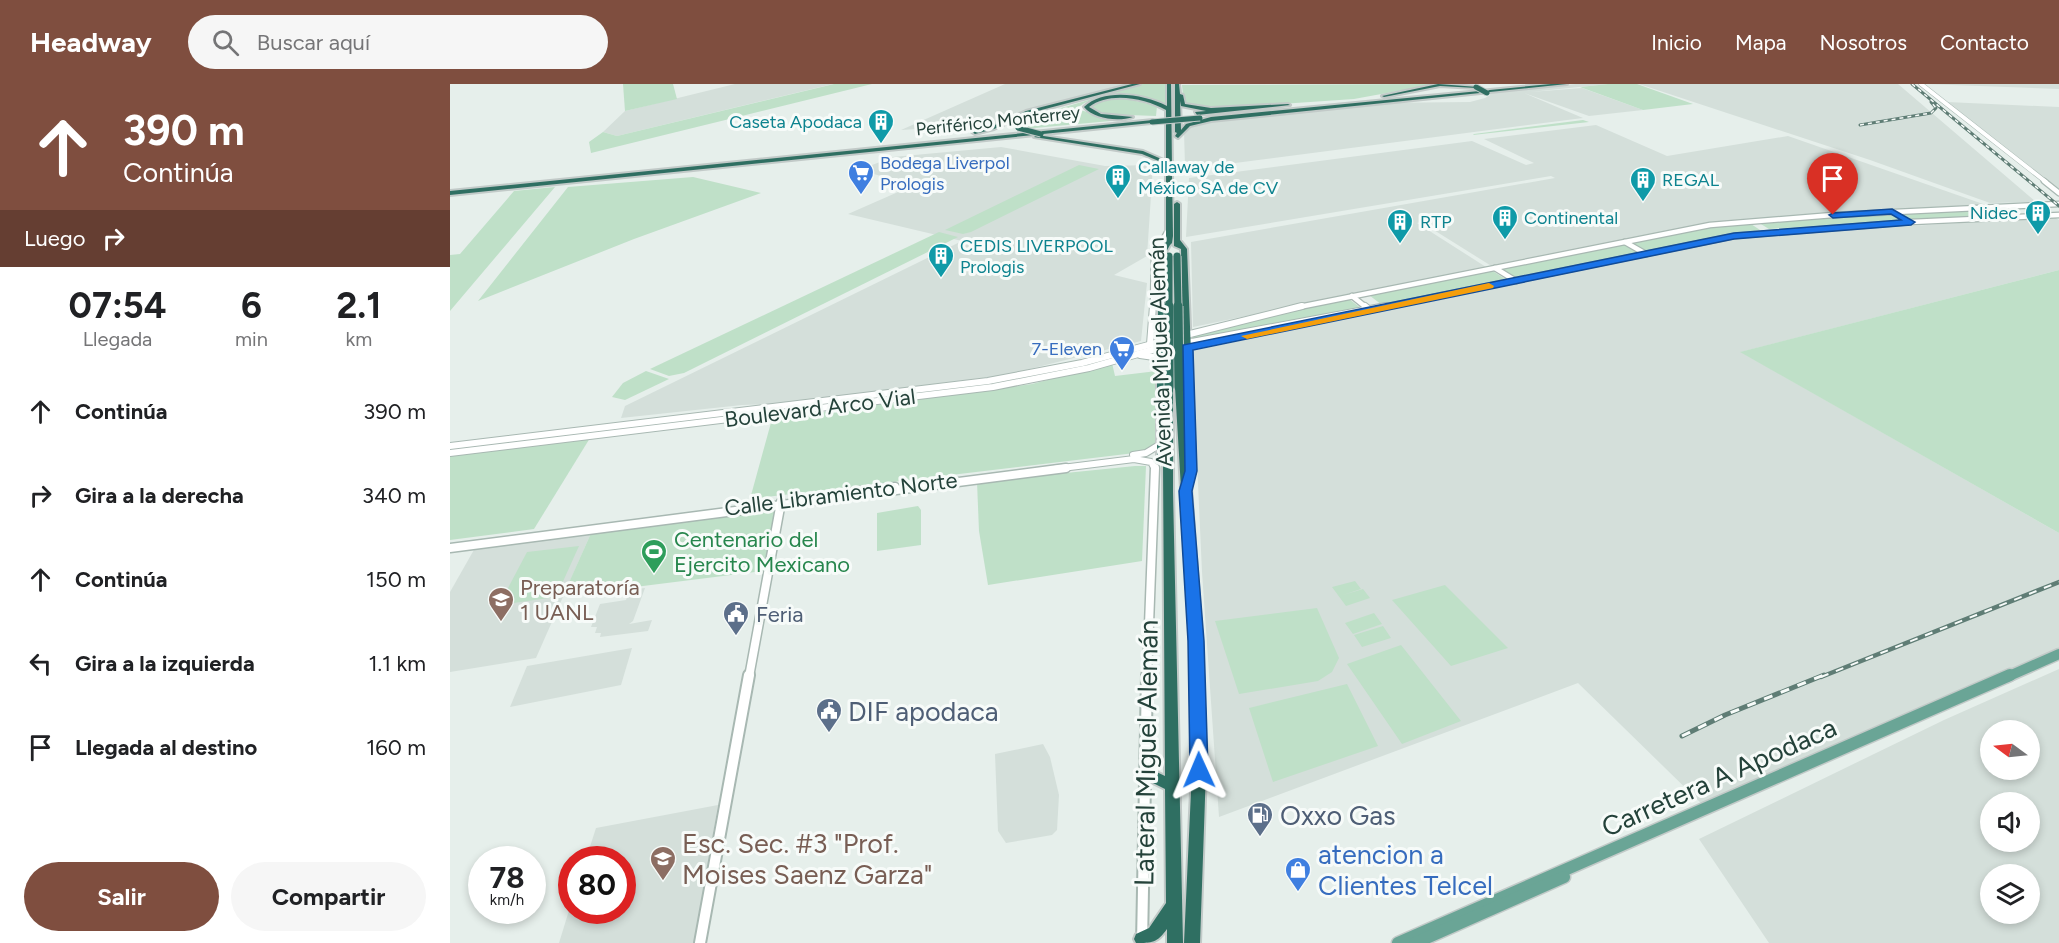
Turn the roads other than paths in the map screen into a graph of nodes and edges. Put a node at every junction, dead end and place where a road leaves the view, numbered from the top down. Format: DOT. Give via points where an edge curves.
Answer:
graph roads {
  1 [pos="1138,84"];
  2 [pos="1169,84"];
  3 [pos="1521,84"];
  4 [pos="1536,84"];
  5 [pos="1549,84"];
  6 [pos="1565,84"];
  7 [pos="1921,84"];
  8 [pos="1177,87"];
  9 [pos="1120,89"];
  10 [pos="1366,99"];
  11 [pos="1318,103"];
  12 [pos="1374,103"];
  13 [pos="1336,106"];
  14 [pos="1170,109"];
  15 [pos="1199,115"];
  16 [pos="1150,119"];
  17 [pos="1124,125"];
  18 [pos="1178,136"];
  19 [pos="929,139"];
  20 [pos="985,139"];
  21 [pos="1178,146"];
  22 [pos="880,147"];
  23 [pos="1178,165"];
  24 [pos="1171,173"];
  25 [pos="450,190"];
  26 [pos="2059,193"];
  27 [pos="2059,204"];
  28 [pos="1995,206"];
  29 [pos="1892,212"];
  30 [pos="2059,215"];
  31 [pos="2016,217"];
  32 [pos="1752,221"];
  33 [pos="1911,222"];
  34 [pos="1170,226"];
  35 [pos="1769,232"];
  36 [pos="1170,236"];
  37 [pos="1177,240"];
  38 [pos="1625,242"];
  39 [pos="1646,254"];
  40 [pos="1173,256"];
  41 [pos="1495,268"];
  42 [pos="1516,281"];
  43 [pos="1352,296"];
  44 [pos="1154,298"];
  45 [pos="1162,307"];
  46 [pos="1370,310"];
  47 [pos="1161,328"];
  48 [pos="1186,339"];
  49 [pos="1150,344"];
  50 [pos="1161,344"];
  51 [pos="1136,354"];
  52 [pos="1161,358"];
  53 [pos="1174,387"];
  54 [pos="797,408"];
  55 [pos="1160,442"];
  56 [pos="450,446"];
  57 [pos="450,453"];
  58 [pos="1145,460"];
  59 [pos="1155,485"];
  60 [pos="896,489"];
  61 [pos="1185,491"];
  62 [pos="1168,492"];
  63 [pos="781,503"];
  64 [pos="450,546"];
  65 [pos="2059,654"];
  66 [pos="2059,660"];
  67 [pos="1146,773"];
  68 [pos="1173,786"];
  69 [pos="1174,905"];
  70 [pos="1142,941"];
  71 [pos="700,943"];
  72 [pos="1175,943"];
  73 [pos="1192,943"];
  74 [pos="1398,943"];
  75 [pos="1415,943"];
  1 -- 9 [label="highway"];
  2 -- 14 [label="highway, Avenida Miguel Alemán"];
  3 -- 10 [label="highway"];
  4 -- 15 [label="highway"];
  5 -- 15 [label="highway"];
  6 -- 12 [label="highway"];
  7 -- 26 [label="street"];
  8 -- 11 [label="highway" via="1183,105 1200,110"];
  8 -- 18 [label="highway"];
  9 -- 17 [label="highway, bridge" via="1017,123 1018,128 1056,135"];
  9 -- 19 [label="highway" via="1028,112 985,130"];
  10 -- 11 [label="highway"];
  10 -- 12 [label="highway, bridge" via="1433,86 1476,87 1487,93 1467,100"];
  11 -- 15 [label="highway"];
  12 -- 13 [label="highway"];
  13 -- 15 [label="highway"];
  13 -- 18 [label="highway" via="1206,119 1188,125"];
  14 -- 16 [label="highway" via="1153,101 1128,97 1097,100 1086,107 1100,114"];
  14 -- 24 [label="highway, Avenida Miguel Alemán"];
  15 -- 16 [label="highway, bridge"];
  16 -- 17 [label="highway"];
  16 -- 19 [label="highway"];
  16 -- 22 [label="highway, Periférico Monterrey"];
  17 -- 20 [label="highway"];
  18 -- 21 [label="highway"];
  19 -- 22 [label="highway"];
  20 -- 22 [label="highway"];
  20 -- 24 [label="highway" via="1041,138 1137,151 1163,161"];
  22 -- 25 [label="highway, Periférico Monterrey"];
  23 -- 37 [label="highway, Avenida Miguel Alemán"];
  24 -- 34 [label="highway, Avenida Miguel Alemán"];
  27 -- 28 [label="street"];
  28 -- 29 [label="street"];
  28 -- 31 [label="street"];
  29 -- 32 [label="street"];
  29 -- 33 [label="street"];
  30 -- 31 [label="street"];
  31 -- 33 [label="street"];
  32 -- 35 [label="street"];
  32 -- 38 [label="street"];
  33 -- 35 [label="street"];
  34 -- 36 [label="highway, Avenida Miguel Alemán"];
  34 -- 44 [label="street" via="1154,256"];
  35 -- 39 [label="street"];
  36 -- 40 [label="highway, Avenida Miguel Alemán"];
  36 -- 45 [label="highway" via="1163,252"];
  37 -- 40 [label="highway, Avenida Miguel Alemán"];
  37 -- 48 [label="highway" via="1184,249"];
  38 -- 39 [label="street"];
  38 -- 41 [label="street"];
  39 -- 42 [label="street"];
  40 -- 53 [label="highway, Avenida Miguel Alemán, bridge"];
  41 -- 42 [label="street"];
  41 -- 43 [label="street"];
  42 -- 46 [label="street"];
  43 -- 46 [label="street"];
  43 -- 48 [label="street" via="1252,317"];
  44 -- 45 [label="street"];
  44 -- 49 [label="street"];
  45 -- 47 [label="highway"];
  46 -- 48 [label="street" via="1285,327"];
  47 -- 48 [label="highway"];
  47 -- 50 [label="highway"];
  48 -- 50 [label="street, Boulevard Arco Vial"];
  48 -- 52 [label="highway"];
  48 -- 61 [label="highway" via="1191,471"];
  49 -- 50 [label="street, Boulevard Arco Vial"];
  49 -- 54 [label="street, Boulevard Arco Vial" via="1032,374"];
  50 -- 51 [label="street, Boulevard Arco Vial"];
  50 -- 52 [label="highway"];
  51 -- 52 [label="street"];
  51 -- 54 [label="street, Boulevard Arco Vial" via="1078,371 993,387"];
  52 -- 55 [label="highway"];
  53 -- 61 [label="highway, Avenida Miguel Alemán"];
  53 -- 62 [label="highway, Avenida Miguel Alemán"];
  54 -- 56 [label="street, Boulevard Arco Vial"];
  54 -- 57 [label="street, Boulevard Arco Vial"];
  55 -- 59 [label="street"];
  55 -- 60 [label="street, Calle Libramiento Norte" via="1142,454"];
  55 -- 62 [label="highway"];
  58 -- 59 [label="street, Lateral Miguel Alemán" via="1154,465"];
  58 -- 60 [label="street, Calle Libramiento Norte"];
  59 -- 67 [label="street, Lateral Miguel Alemán"];
  60 -- 63 [label="street, Calle Libramiento Norte"];
  61 -- 73 [label="highway, Avenida Miguel Alemán" via="1196,641 1199,770"];
  62 -- 68 [label="highway, Avenida Miguel Alemán"];
  63 -- 64 [label="street, Calle Libramiento Norte"];
  63 -- 71 [label="street"];
  65 -- 74 [label="main road, Carretera A Apodaca"];
  66 -- 75 [label="main road"];
  67 -- 68 [label="highway"];
  67 -- 70 [label="street, Lateral Miguel Alemán"];
  68 -- 69 [label="highway, Avenida Miguel Alemán"];
  69 -- 70 [label="highway" via="1155,933"];
  69 -- 72 [label="highway, Avenida Miguel Alemán"];
}
